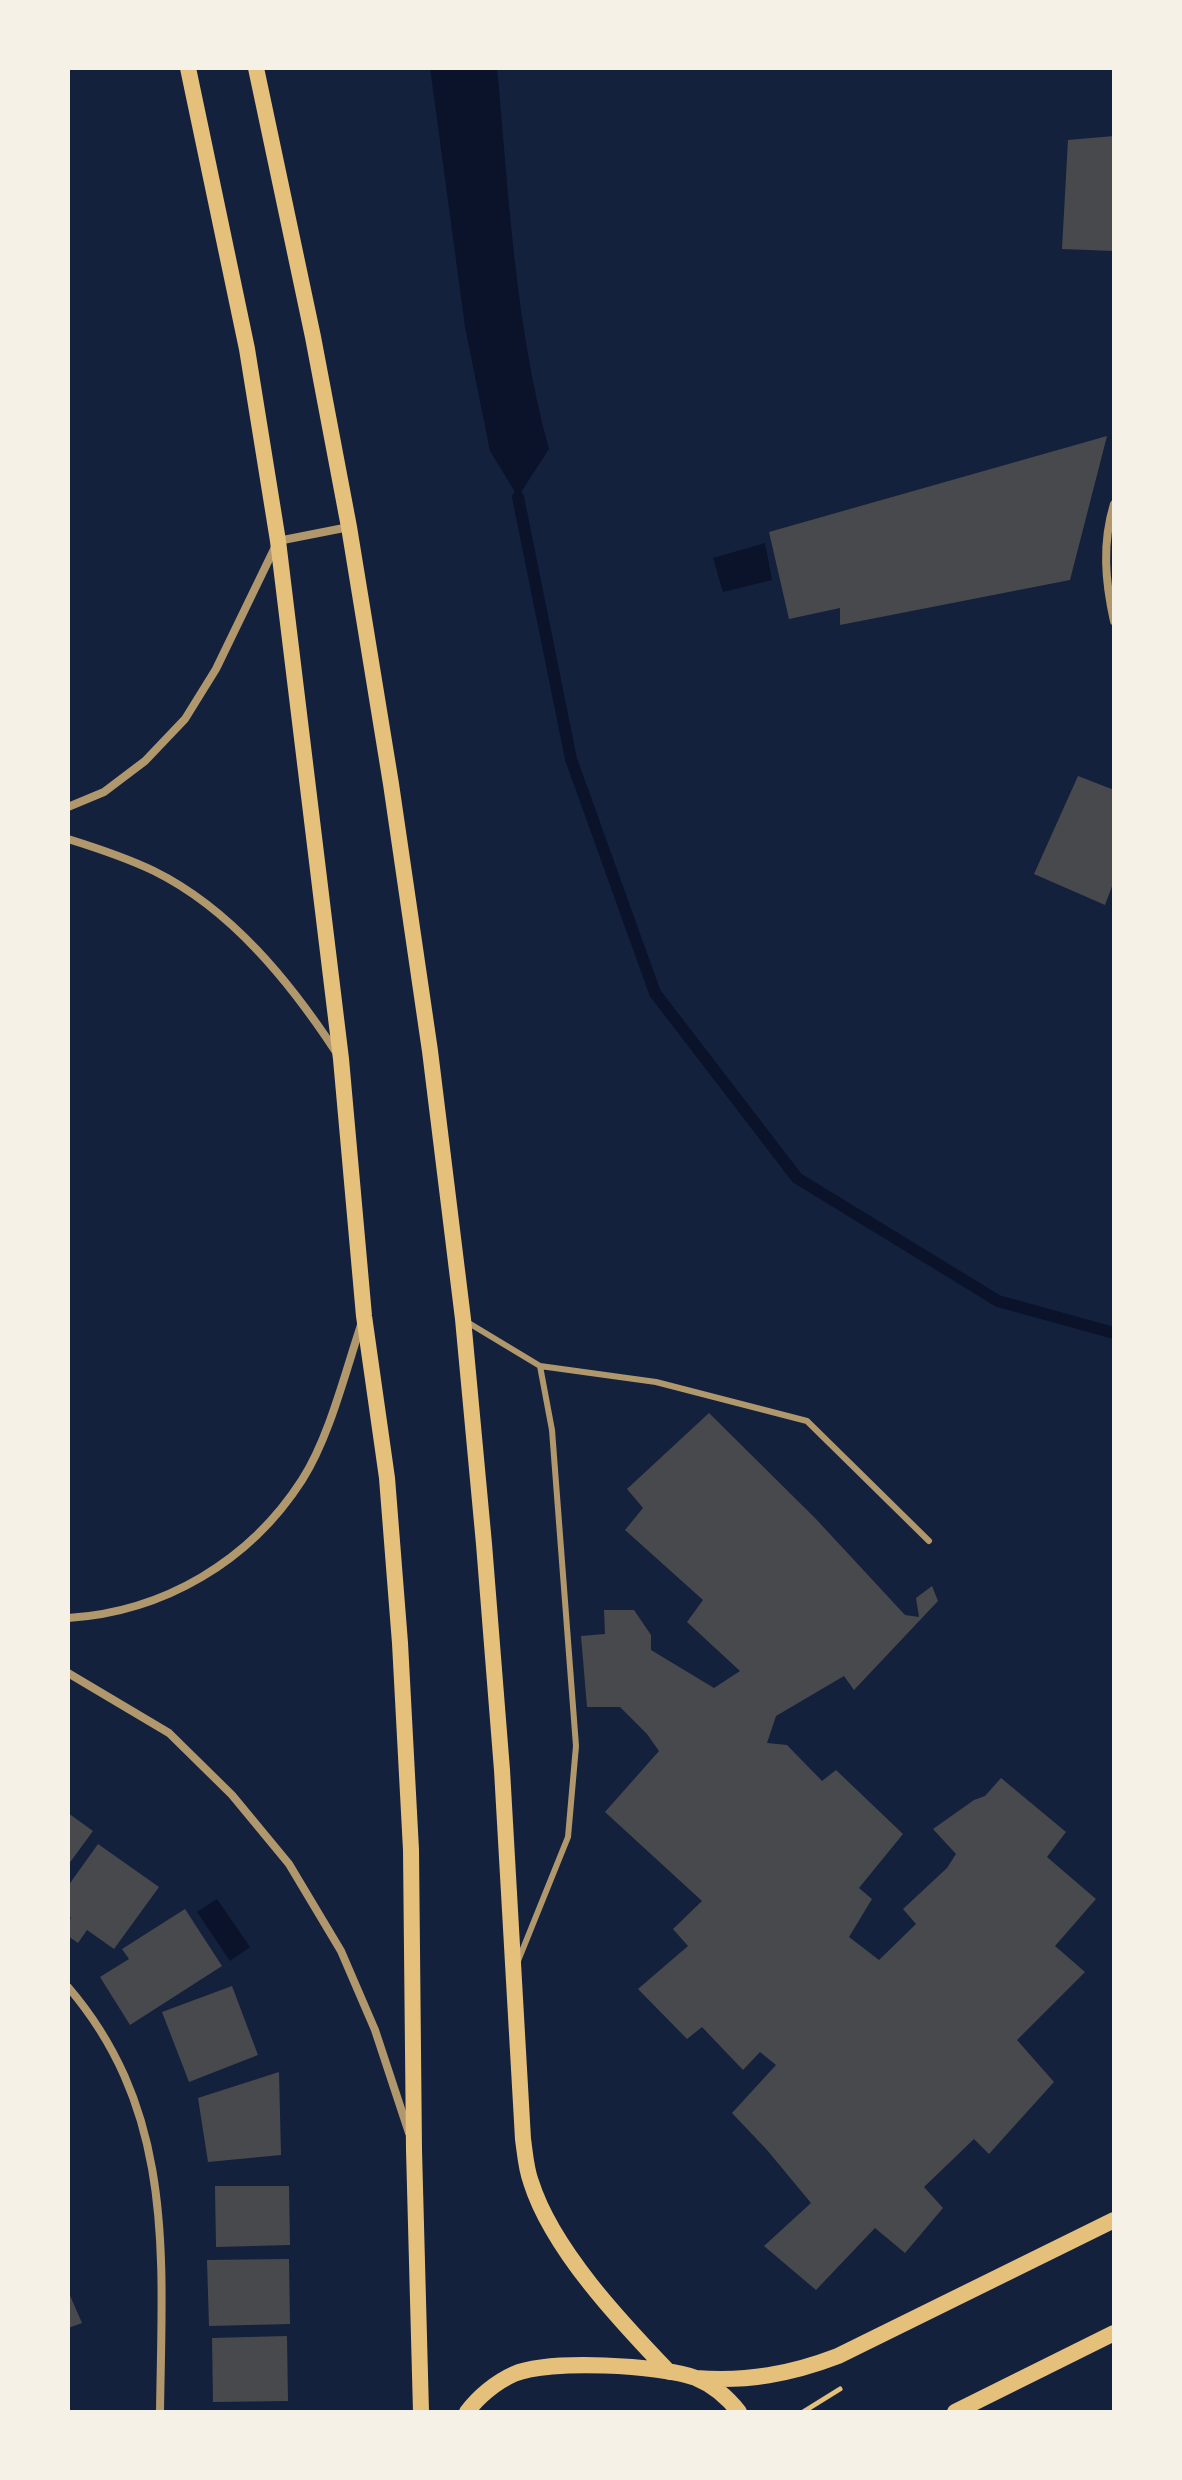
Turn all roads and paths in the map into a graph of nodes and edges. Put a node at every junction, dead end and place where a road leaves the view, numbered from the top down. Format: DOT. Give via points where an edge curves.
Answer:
graph roads {
  1 [pos="188,68"];
  2 [pos="256,68"];
  3 [pos="1114,504"];
  4 [pos="349,527"];
  5 [pos="278,541"];
  6 [pos="1114,621"];
  7 [pos="68,807"];
  8 [pos="68,839"];
  9 [pos="341,1059"];
  10 [pos="364,1316"];
  11 [pos="463,1319"];
  12 [pos="540,1366"];
  13 [pos="929,1541"];
  14 [pos="68,1618"];
  15 [pos="68,1673"];
  16 [pos="512,1975"];
  17 [pos="68,1987"];
  18 [pos="414,2150"];
  19 [pos="1114,2220"];
  20 [pos="1114,2333"];
  21 [pos="669,2372"];
  22 [pos="696,2378"];
  23 [pos="160,2412"];
  24 [pos="421,2412"];
  25 [pos="467,2412"];
  26 [pos="739,2412"];
  27 [pos="955,2412"];
  1 -- 5 [label="main road" via="247,349"];
  2 -- 4 [label="main road"];
  3 -- 6 [label="street" via="1107,529 1106,576"];
  4 -- 5 [label="street"];
  4 -- 11 [label="main road" via="426,1019"];
  5 -- 7 [label="street" via="216,669 185,719 145,761 104,792"];
  5 -- 9 [label="main road"];
  8 -- 9 [label="street" via="156,872 205,904 289,987"];
  9 -- 10 [label="main road"];
  10 -- 14 [label="street" via="328,1424 303,1479 261,1532 212,1572 161,1600 96,1617"];
  10 -- 18 [label="main road" via="387,1478 400,1643 411,1850"];
  11 -- 12 [label="lane"];
  11 -- 16 [label="main road" via="502,1770"];
  12 -- 13 [label="lane" via="656,1382 807,1421"];
  12 -- 16 [label="lane" via="552,1430 576,1746 568,1837"];
  15 -- 18 [label="street" via="169,1733 232,1795 289,1864 341,1951 375,2030"];
  16 -- 21 [label="main road" via="523,2139 531,2182 594,2289"];
  17 -- 23 [label="street" via="121,2067 144,2124 156,2183 162,2264"];
  18 -- 24 [label="main road"];
  19 -- 22 [label="main road" via="807,2368 752,2379"];
  20 -- 27 [label="main road"];
  21 -- 22 [label="main road"];
  21 -- 25 [label="main road" via="562,2366 527,2370 500,2382"];
  22 -- 26 [label="main road"];
}
